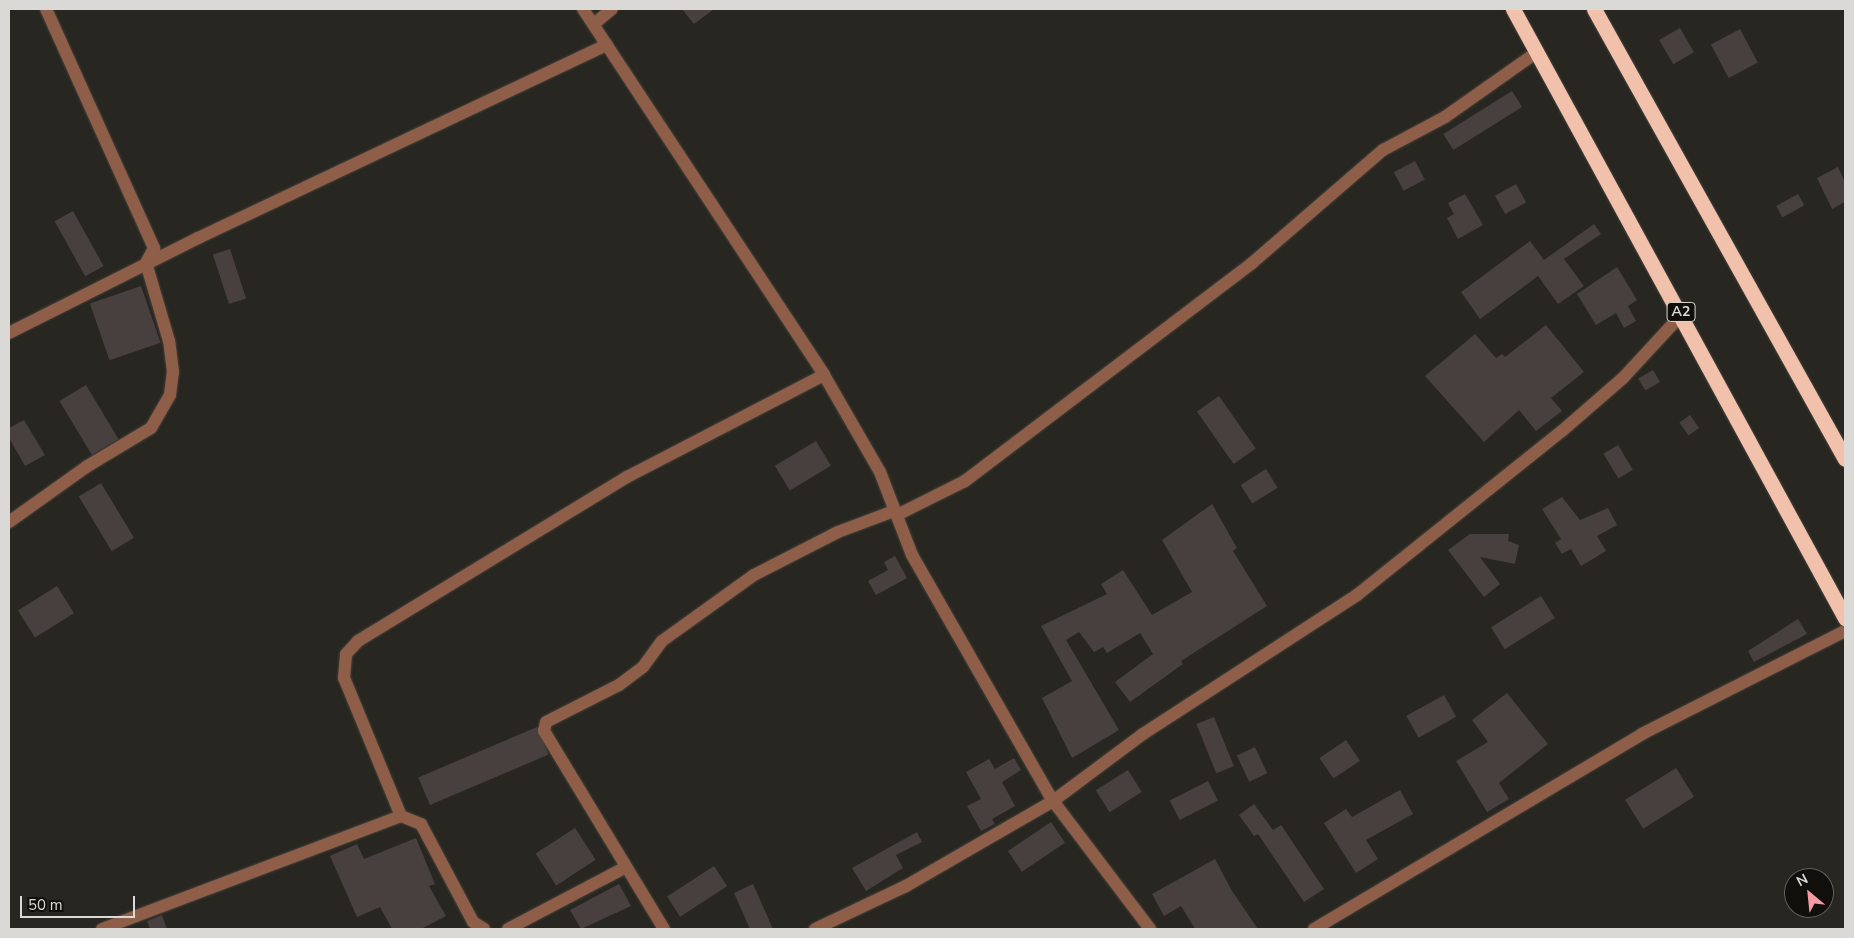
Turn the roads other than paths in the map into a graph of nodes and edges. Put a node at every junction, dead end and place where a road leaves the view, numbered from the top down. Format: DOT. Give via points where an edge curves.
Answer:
graph roads {
  1 [pos="46,9"];
  2 [pos="583,9"];
  3 [pos="612,9"];
  4 [pos="1513,9"];
  5 [pos="1594,9"];
  6 [pos="594,24"];
  7 [pos="607,45"];
  8 [pos="1537,52"];
  9 [pos="146,263"];
  10 [pos="1682,314"];
  11 [pos="9,333"];
  12 [pos="824,375"];
  13 [pos="1845,459"];
  14 [pos="897,512"];
  15 [pos="9,522"];
  16 [pos="1845,618"];
  17 [pos="1845,631"];
  18 [pos="1053,801"];
  19 [pos="401,816"];
  20 [pos="626,867"];
  21 [pos="102,929"];
  22 [pos="484,929"];
  23 [pos="508,929"];
  24 [pos="664,929"];
  25 [pos="816,929"];
  26 [pos="1150,929"];
  27 [pos="1314,929"];
  1 -- 9 [label="street" via="154,248"];
  2 -- 6 [label="street"];
  3 -- 6 [label="street"];
  4 -- 8 [label="highway, A2"];
  5 -- 13 [label="highway"];
  6 -- 7 [label="street"];
  7 -- 9 [label="street"];
  7 -- 12 [label="street"];
  8 -- 10 [label="highway, A2"];
  8 -- 14 [label="street" via="1445,117 1383,150 1252,263 965,481"];
  9 -- 11 [label="street"];
  9 -- 15 [label="street" via="169,340 173,372 163,413 151,428 86,467"];
  10 -- 16 [label="highway, A2"];
  10 -- 18 [label="street" via="1623,378 1562,431 1492,483 1440,533"];
  12 -- 14 [label="street" via="880,472"];
  12 -- 19 [label="street" via="627,477 358,641 346,654 344,678"];
  14 -- 18 [label="street" via="912,555"];
  14 -- 20 [label="street" via="838,532 754,576 662,641 644,666 620,685 546,722 544,730"];
  17 -- 27 [label="street" via="1642,734"];
  18 -- 25 [label="street" via="906,886"];
  18 -- 26 [label="street"];
  19 -- 21 [label="street"];
  19 -- 22 [label="street" via="421,824 473,922"];
  20 -- 23 [label="street"];
  20 -- 24 [label="street"];
}
